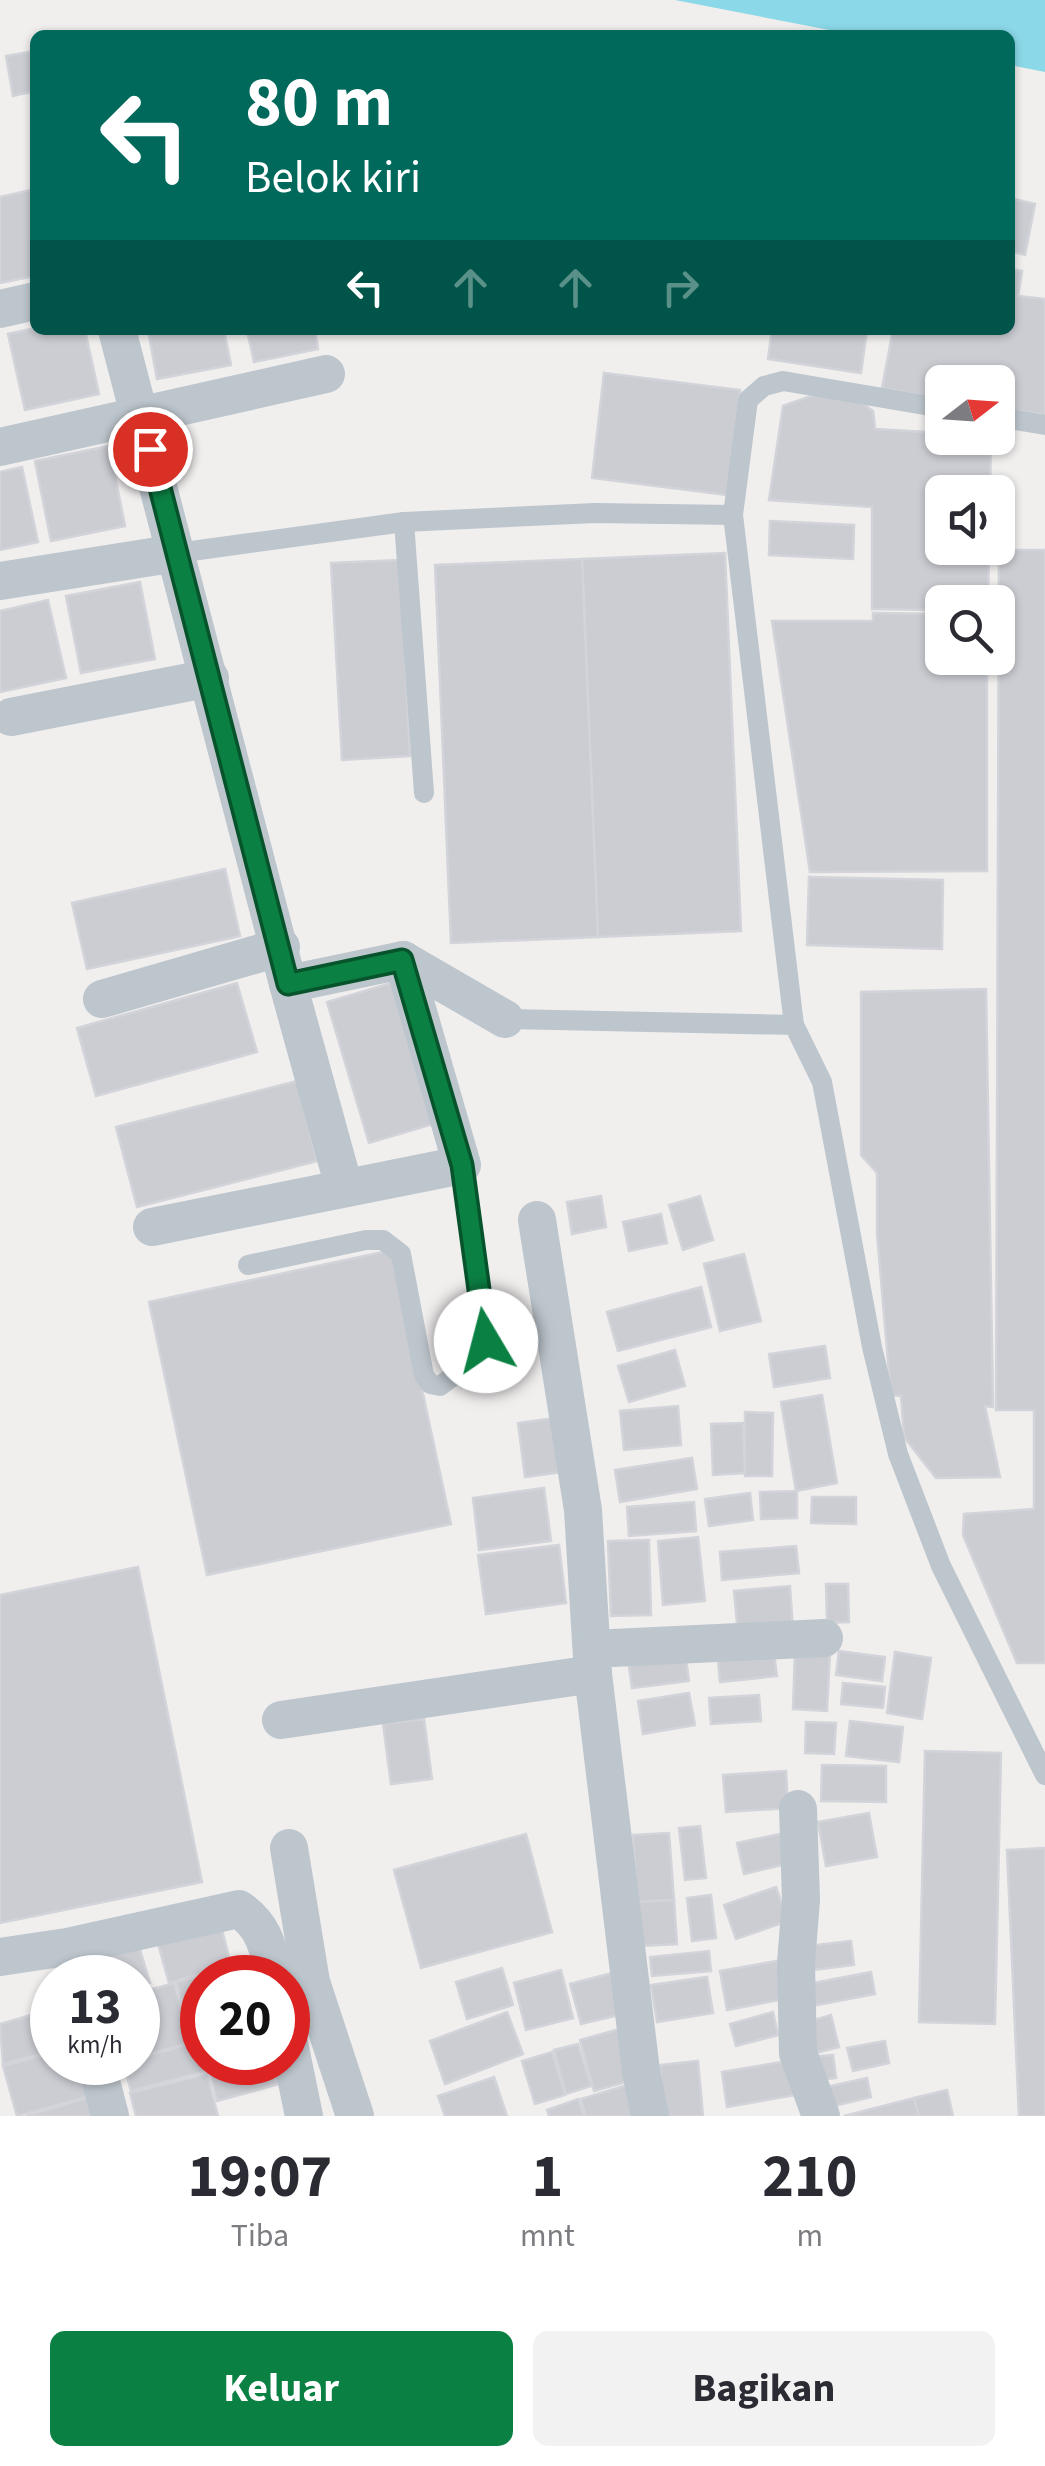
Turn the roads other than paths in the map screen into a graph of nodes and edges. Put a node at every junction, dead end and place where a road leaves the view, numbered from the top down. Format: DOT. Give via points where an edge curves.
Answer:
graph roads {
  1 [pos="30,302"];
  2 [pos="0,309"];
  3 [pos="118,335"];
  4 [pos="326,374"];
  5 [pos="925,405"];
  6 [pos="140,414"];
  7 [pos="1015,420"];
  8 [pos="1045,425"];
  9 [pos="0,446"];
  10 [pos="733,515"];
  11 [pos="404,522"];
  12 [pos="177,553"];
  13 [pos="0,581"];
  14 [pos="210,678"];
  15 [pos="11,716"];
  16 [pos="424,793"];
  17 [pos="402,960"];
  18 [pos="284,965"];
  19 [pos="102,998"];
  20 [pos="505,1020"];
  21 [pos="794,1024"];
  22 [pos="462,1165"];
  23 [pos="344,1187"];
  24 [pos="536,1220"];
  25 [pos="152,1227"];
  26 [pos="248,1266"];
  27 [pos="824,1638"];
  28 [pos="592,1662"];
  29 [pos="281,1720"];
  30 [pos="1045,1775"];
  31 [pos="798,1809"];
  32 [pos="289,1848"];
  33 [pos="93,1955"];
  34 [pos="270,1955"];
  35 [pos="0,1958"];
  36 [pos="30,1960"];
  37 [pos="102,2085"];
  38 [pos="298,2085"];
  39 [pos="813,2114"];
  40 [pos="110,2116"];
  41 [pos="304,2116"];
  42 [pos="356,2116"];
  43 [pos="650,2116"];
  1 -- 2 [label="street"];
  3 -- 6 [label="street"];
  4 -- 6 [label="street"];
  5 -- 10 [label="lane" via="783,381 764,386 748,400"];
  6 -- 9 [label="street"];
  6 -- 12 [label="street"];
  7 -- 8 [label="lane"];
  10 -- 11 [label="lane" via="595,512"];
  10 -- 21 [label="lane"];
  11 -- 12 [label="lane"];
  11 -- 16 [label="lane"];
  12 -- 13 [label="street"];
  12 -- 14 [label="street"];
  14 -- 15 [label="street"];
  14 -- 18 [label="street"];
  17 -- 18 [label="street"];
  17 -- 20 [label="street"];
  17 -- 22 [label="street"];
  18 -- 19 [label="street"];
  18 -- 23 [label="street"];
  20 -- 21 [label="lane"];
  21 -- 30 [label="lane" via="822,1082 898,1454 941,1566"];
  22 -- 23 [label="street"];
  22 -- 26 [label="lane" via="486,1341 480,1356 440,1386 424,1375 401,1254 392,1245 366,1240"];
  23 -- 25 [label="street"];
  24 -- 28 [label="street" via="582,1510"];
  27 -- 28 [label="street"];
  28 -- 29 [label="street"];
  28 -- 43 [label="street"];
  31 -- 39 [label="street" via="798,2053"];
  32 -- 42 [label="street" via="310,1982"];
  33 -- 34 [label="street" via="239,1909 255,1920"];
  35 -- 36 [label="street"];
  37 -- 40 [label="street"];
  38 -- 41 [label="street"];
}
